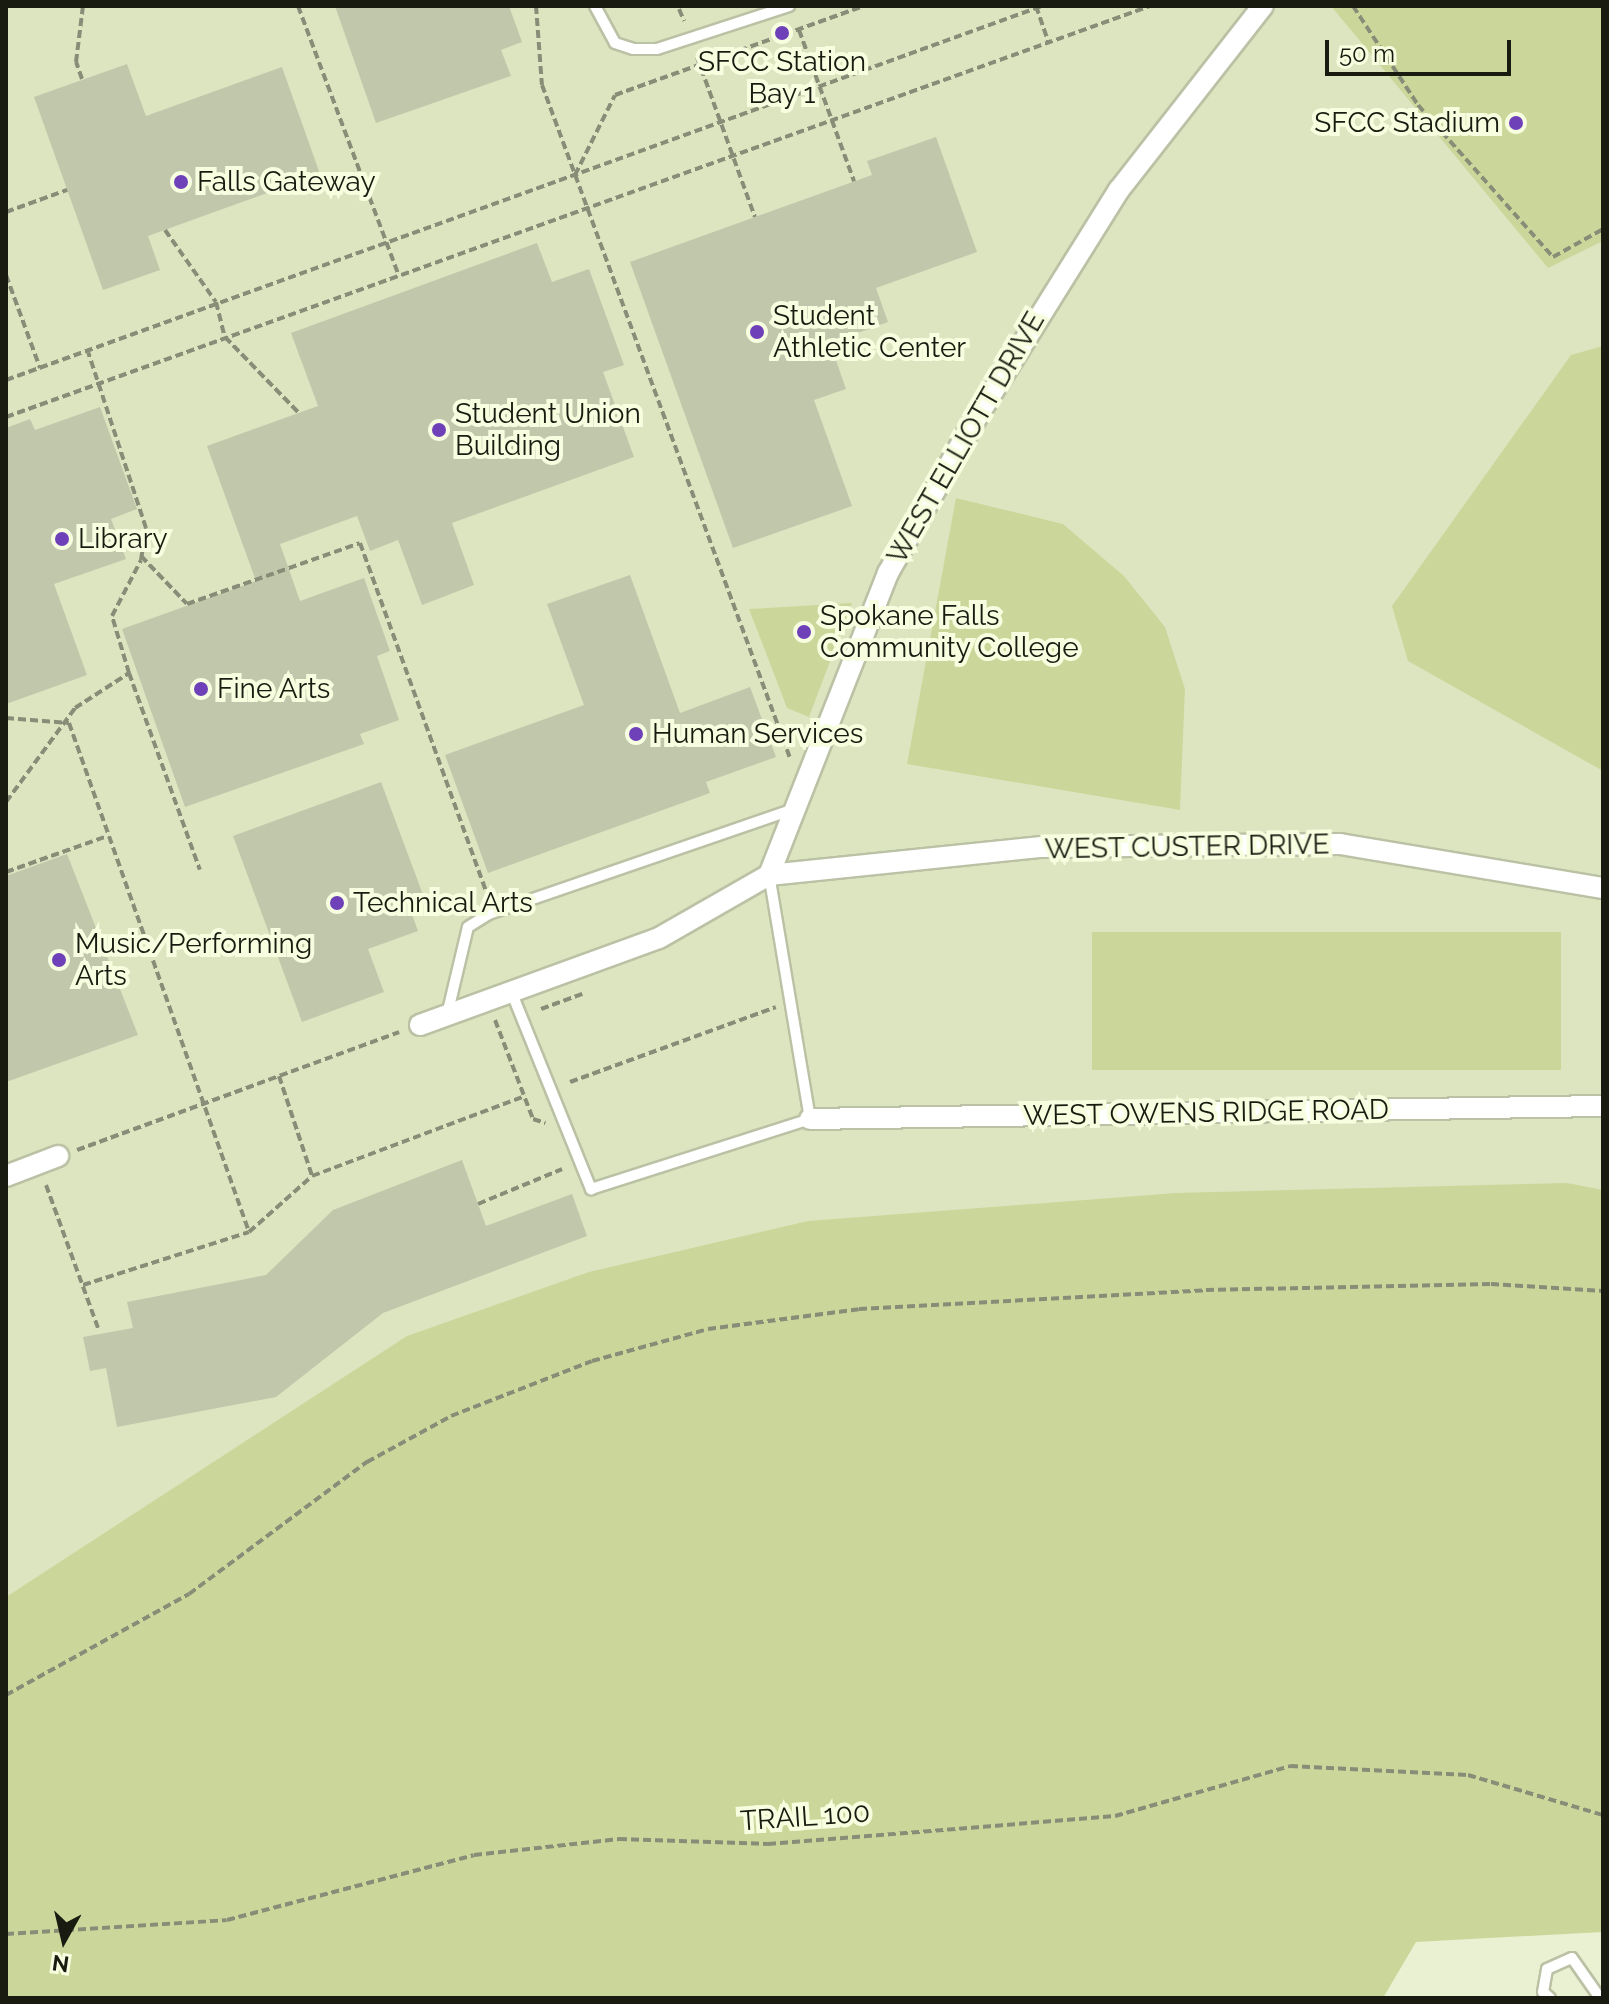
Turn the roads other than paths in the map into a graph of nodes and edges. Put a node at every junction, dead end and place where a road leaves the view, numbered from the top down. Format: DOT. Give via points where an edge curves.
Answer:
graph roads {
  1 [pos="595,6"];
  2 [pos="789,6"];
  3 [pos="1263,6"];
  4 [pos="798,803"];
  5 [pos="769,875"];
  6 [pos="1603,888"];
  7 [pos="511,991"];
  8 [pos="447,1015"];
  9 [pos="420,1025"];
  10 [pos="1603,1106"];
  11 [pos="810,1119"];
  12 [pos="58,1156"];
  13 [pos="6,1176"];
  14 [pos="1550,1998"];
  15 [pos="1600,1998"];
  1 -- 2 [label="lane" via="615,43 633,49 657,49"];
  3 -- 4 [label="street, WEST ELLIOTT DRIVE" via="1054,284 888,573"];
  4 -- 5 [label="street, WEST ELLIOTT DRIVE"];
  4 -- 8 [label="lane" via="489,914 468,927"];
  5 -- 6 [label="street, WEST CUSTER DRIVE" via="1042,847 1340,844"];
  5 -- 7 [label="street" via="659,938"];
  5 -- 11 [label="lane"];
  7 -- 8 [label="street"];
  7 -- 11 [label="lane" via="591,1189"];
  8 -- 9 [label="street"];
  10 -- 11 [label="street, WEST OWENS RIDGE ROAD"];
  12 -- 13 [label="street"];
  14 -- 15 [label="lane" via="1543,1992 1547,1969 1572,1958"];
}
